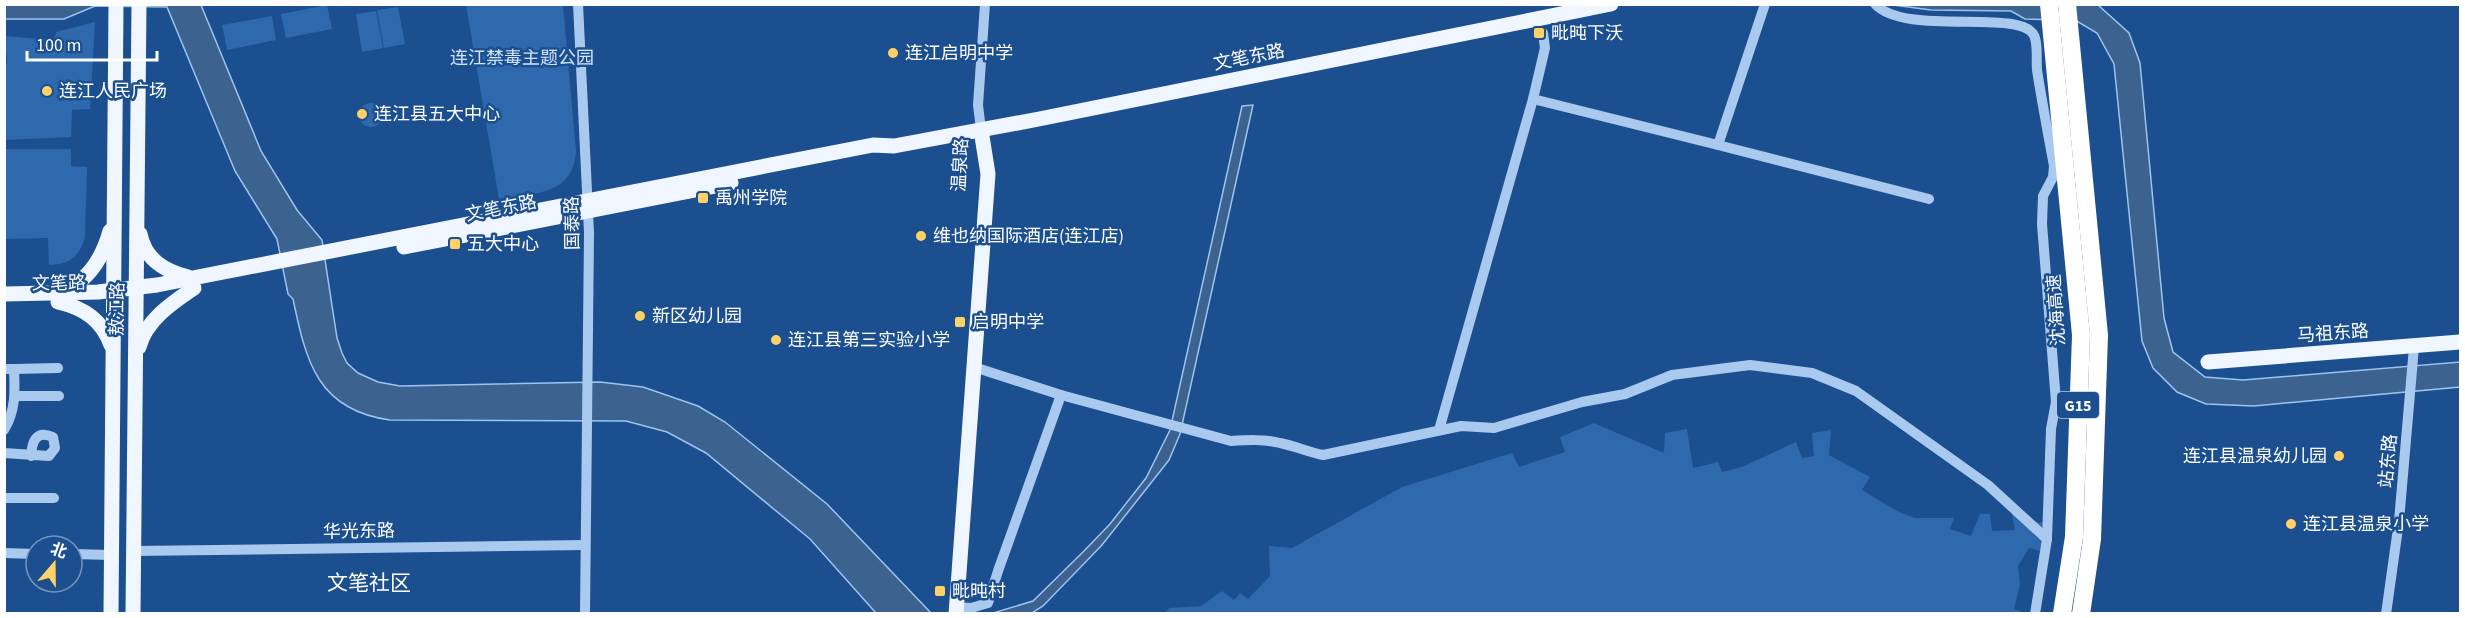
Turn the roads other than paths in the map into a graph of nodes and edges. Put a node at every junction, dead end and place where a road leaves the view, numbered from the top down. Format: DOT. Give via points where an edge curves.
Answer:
graph roads {
  1 [pos="578,4"];
  2 [pos="985,4"];
  3 [pos="1611,4"];
  4 [pos="1765,4"];
  5 [pos="1875,4"];
  6 [pos="2049,4"];
  7 [pos="2067,4"];
  8 [pos="116,7"];
  9 [pos="139,7"];
  10 [pos="1565,9"];
  11 [pos="1543,33"];
  12 [pos="1533,99"];
  13 [pos="981,130"];
  14 [pos="1718,145"];
  15 [pos="1929,199"];
  16 [pos="588,205"];
  17 [pos="114,207"];
  18 [pos="137,209"];
  19 [pos="192,283"];
  20 [pos="137,293"];
  21 [pos="4,294"];
  22 [pos="114,295"];
  23 [pos="58,297"];
  24 [pos="4,304"];
  25 [pos="2460,342"];
  26 [pos="2414,347"];
  27 [pos="114,356"];
  28 [pos="136,358"];
  29 [pos="2208,362"];
  30 [pos="974,367"];
  31 [pos="58,368"];
  32 [pos="9,369"];
  33 [pos="1061,395"];
  34 [pos="15,396"];
  35 [pos="59,396"];
  36 [pos="4,430"];
  37 [pos="1439,430"];
  38 [pos="4,453"];
  39 [pos="31,456"];
  40 [pos="4,498"];
  41 [pos="54,498"];
  42 [pos="2047,538"];
  43 [pos="585,545"];
  44 [pos="134,551"];
  45 [pos="4,554"];
  46 [pos="24,554"];
  47 [pos="84,554"];
  48 [pos="111,555"];
  49 [pos="960,611"];
  50 [pos="111,614"];
  51 [pos="133,614"];
  52 [pos="585,614"];
  53 [pos="2035,614"];
  54 [pos="2062,614"];
  55 [pos="2080,614"];
  56 [pos="2386,614"];
  1 -- 16 [label="street, 国泰路"];
  2 -- 13 [label="street" via="978,105"];
  3 -- 10 [label="main road, 文笔东路"];
  4 -- 14 [label="street"];
  5 -- 42 [label="street" via="1883,13 1900,19 2006,22 2030,29 2036,37 2035,58 2054,166 2043,196 2042,224 2055,402"];
  6 -- 54 [label="highway, 沈海高速 / G15" via="2081,335 2074,537"];
  7 -- 55 [label="highway, G15" via="2099,335 2092,539"];
  8 -- 17 [label="main road, 敖江路"];
  9 -- 18 [label="main road, 敖江路"];
  10 -- 13 [label="main road, 文笔东路"];
  11 -- 12 [label="street" via="1545,48"];
  12 -- 14 [label="street"];
  12 -- 37 [label="street"];
  13 -- 16 [label="main road, 文笔东路" via="894,146 873,145"];
  13 -- 30 [label="main road, 温泉路" via="988,174"];
  13 -- 49 [label="main road, 温泉路"];
  14 -- 15 [label="street"];
  16 -- 19 [label="main road, 文笔东路"];
  16 -- 43 [label="street, 国泰路"];
  17 -- 22 [label="main road, 敖江路"];
  17 -- 23 [label="main road" via="107,242 90,273"];
  18 -- 19 [label="main road" via="142,242 151,258"];
  18 -- 20 [label="main road, 敖江路"];
  19 -- 20 [label="main road, 文笔东路"];
  19 -- 28 [label="main road" via="152,322"];
  20 -- 22 [label="main road, 文笔东路"];
  20 -- 28 [label="main road, 敖江路"];
  21 -- 23 [label="main road, 文笔路"];
  22 -- 23 [label="main road, 文笔路"];
  22 -- 27 [label="main road, 敖江路"];
  23 -- 24 [label="main road, 文笔路"];
  23 -- 27 [label="main road" via="80,308 104,328"];
  25 -- 26 [label="main road, 马祖东路"];
  26 -- 29 [label="main road, 马祖东路"];
  26 -- 56 [label="street, 站东路" via="2397,540"];
  27 -- 48 [label="main road, 敖江路"];
  28 -- 44 [label="main road, 敖江路"];
  30 -- 33 [label="street"];
  30 -- 49 [label="main road, 温泉路"];
  31 -- 32 [label="street"];
  32 -- 34 [label="street"];
  33 -- 37 [label="street" via="1231,441 1279,442 1323,455"];
  33 -- 49 [label="street" via="992,596 988,603"];
  34 -- 35 [label="street"];
  34 -- 36 [label="street" via="12,417"];
  37 -- 42 [label="street" via="1461,426 1494,428 1582,402 1625,394 1672,375 1750,365 1812,373 1856,392 1978,478"];
  38 -- 39 [label="street"];
  40 -- 41 [label="street"];
  42 -- 53 [label="street"];
  43 -- 44 [label="street, 华光东路"];
  43 -- 52 [label="street, 国泰路"];
  44 -- 51 [label="main road, 敖江路"];
  45 -- 46 [label="street"];
  47 -- 48 [label="street"];
  48 -- 50 [label="main road, 敖江路"];
}
